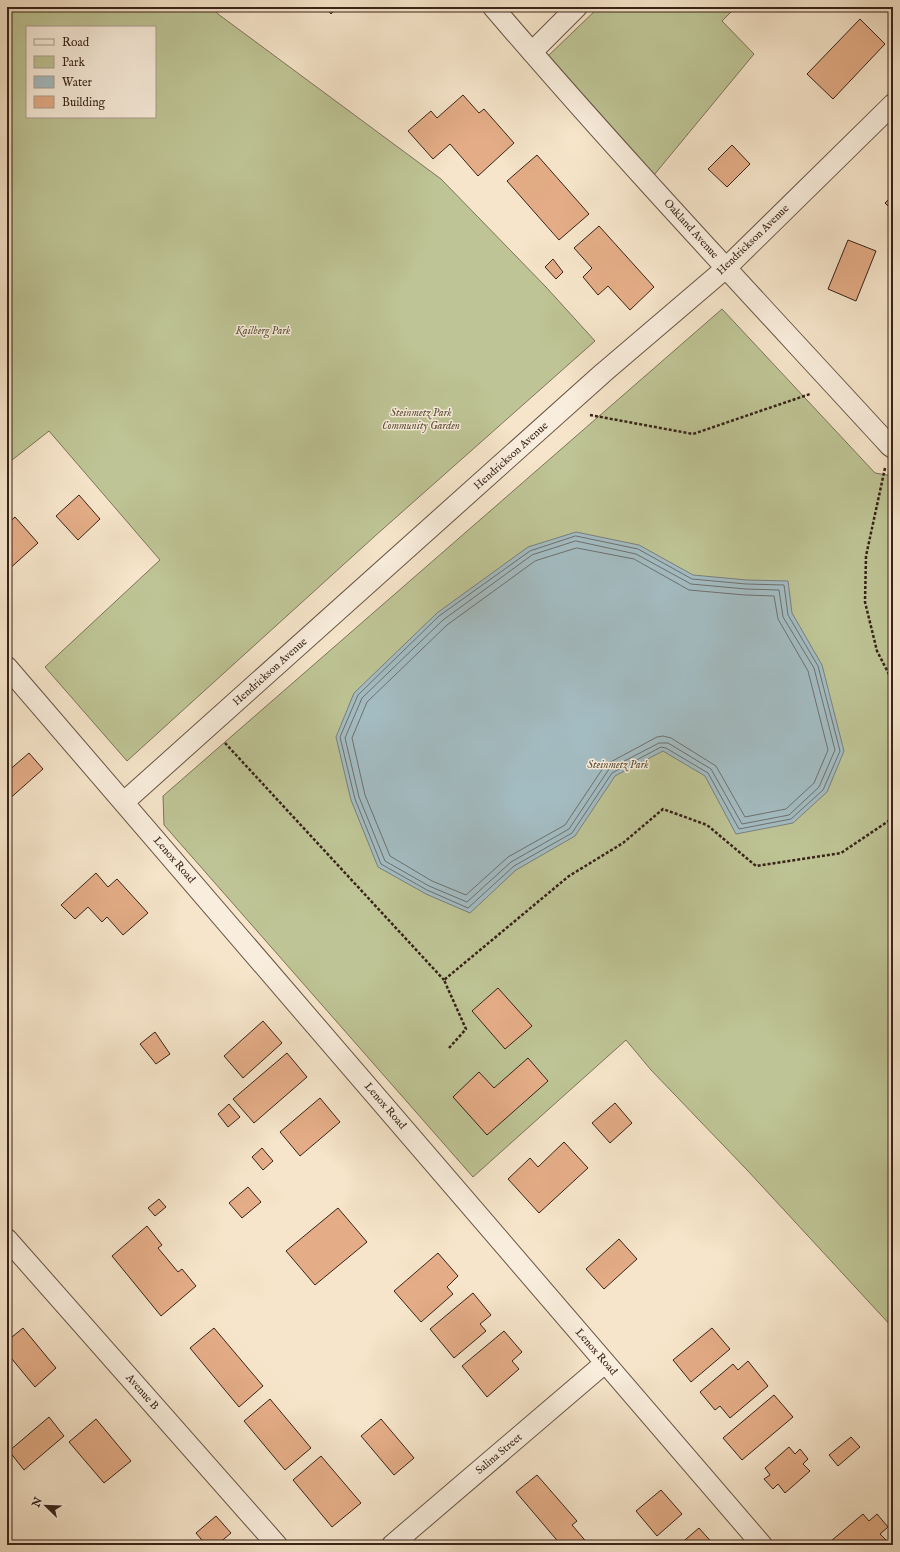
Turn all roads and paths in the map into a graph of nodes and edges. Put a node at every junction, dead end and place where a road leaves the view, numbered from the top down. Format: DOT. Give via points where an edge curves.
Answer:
graph roads {
  1 [pos="494,7"];
  2 [pos="577,7"];
  3 [pos="532,52"];
  4 [pos="893,104"];
  5 [pos="726,268"];
  6 [pos="834,386"];
  7 [pos="562,410"];
  8 [pos="891,447"];
  9 [pos="7,667"];
  10 [pos="893,682"];
  11 [pos="210,726"];
  12 [pos="124,802"];
  13 [pos="893,818"];
  14 [pos="444,980"];
  15 [pos="449,1048"];
  16 [pos="7,1239"];
  17 [pos="606,1363"];
  18 [pos="277,1545"];
  19 [pos="392,1545"];
  20 [pos="762,1545"];
  1 -- 3 [label="street, Oakland Avenue"];
  2 -- 3 [label="street"];
  3 -- 5 [label="street, Oakland Avenue"];
  4 -- 5 [label="street, Hendrickson Avenue"];
  5 -- 6 [label="street, Oakland Avenue"];
  5 -- 7 [label="street, Hendrickson Avenue"];
  6 -- 7 [label="path" via="693,434"];
  6 -- 8 [label="street, Oakland Avenue"];
  7 -- 11 [label="street, Hendrickson Avenue"];
  8 -- 10 [label="path" via="866,556 865,602 877,651"];
  9 -- 12 [label="street, Lenox Road"];
  11 -- 12 [label="street, Hendrickson Avenue"];
  11 -- 14 [label="path"];
  12 -- 17 [label="street, Lenox Road"];
  13 -- 14 [label="path" via="841,853 756,866 707,825 663,808 623,843 569,876"];
  14 -- 15 [label="path" via="466,1029"];
  16 -- 18 [label="street, Avenue B"];
  17 -- 19 [label="street, Salina Street"];
  17 -- 20 [label="street, Lenox Road"];
}
